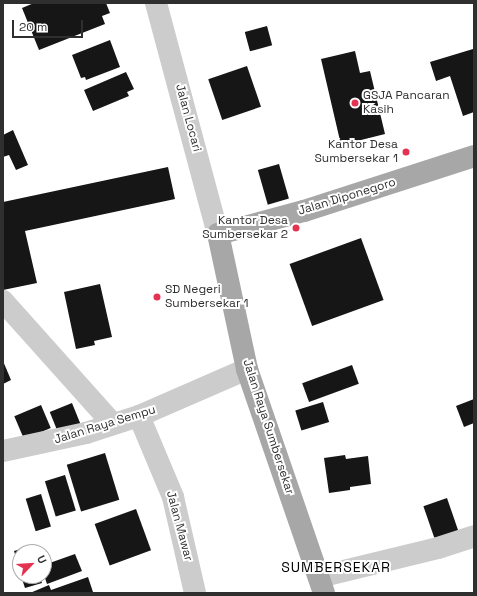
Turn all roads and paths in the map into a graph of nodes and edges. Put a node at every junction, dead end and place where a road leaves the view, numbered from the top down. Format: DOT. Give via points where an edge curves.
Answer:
graph roads {
  1 [pos="156,3"];
  2 [pos="474,156"];
  3 [pos="218,234"];
  4 [pos="3,302"];
  5 [pos="247,370"];
  6 [pos="139,416"];
  7 [pos="113,424"];
  8 [pos="3,451"];
  9 [pos="474,536"];
  10 [pos="321,585"];
  11 [pos="195,593"];
  1 -- 3 [label="street, Jalan Locari"];
  2 -- 3 [label="main road, Jalan Diponegoro" via="304,211"];
  3 -- 5 [label="main road, Jalan Raya Sumbersekar"];
  4 -- 7 [label="street"];
  5 -- 6 [label="street, Jalan Raya Sempu"];
  5 -- 10 [label="main road, Jalan Raya Sumbersekar"];
  6 -- 7 [label="street, Jalan Raya Sempu"];
  6 -- 11 [label="street, Jalan Mawar" via="173,497"];
  7 -- 8 [label="street, Jalan Raya Sempu" via="86,433"];
  9 -- 10 [label="street"];
}
